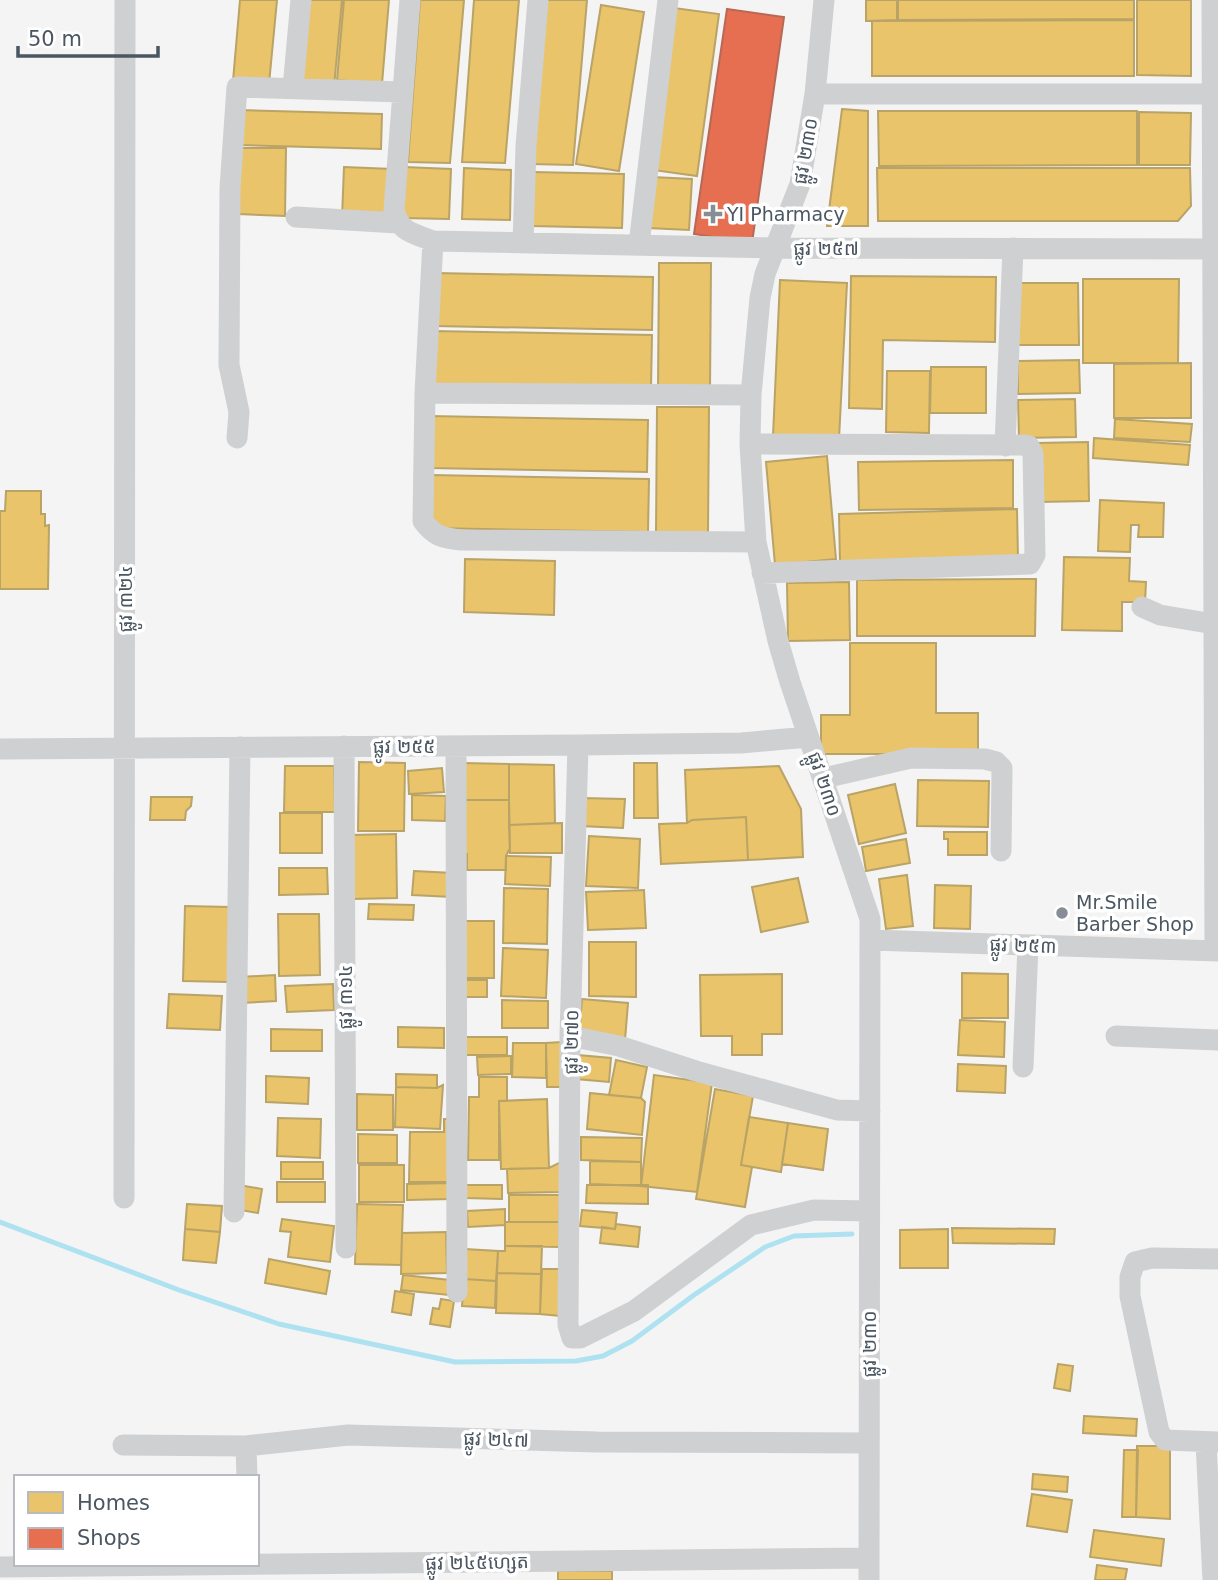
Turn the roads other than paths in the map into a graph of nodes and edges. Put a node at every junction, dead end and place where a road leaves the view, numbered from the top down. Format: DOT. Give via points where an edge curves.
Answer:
graph roads {
  1 [pos="125,0"];
  2 [pos="301,0"];
  3 [pos="410,0"];
  4 [pos="538,0"];
  5 [pos="668,0"];
  6 [pos="824,0"];
  7 [pos="1212,0"];
  8 [pos="293,88"];
  9 [pos="403,92"];
  10 [pos="815,94"];
  11 [pos="1213,94"];
  12 [pos="296,217"];
  13 [pos="398,223"];
  14 [pos="433,241"];
  15 [pos="523,243"];
  16 [pos="639,245"];
  17 [pos="777,248"];
  18 [pos="1013,248"];
  19 [pos="1216,249"];
  20 [pos="425,393"];
  21 [pos="751,395"];
  22 [pos="237,438"];
  23 [pos="750,444"];
  24 [pos="1005,446"];
  25 [pos="756,542"];
  26 [pos="762,573"];
  27 [pos="1142,607"];
  28 [pos="1214,624"];
  29 [pos="808,737"];
  30 [pos="578,745"];
  31 [pos="344,746"];
  32 [pos="125,747"];
  33 [pos="240,747"];
  34 [pos="456,747"];
  35 [pos="0,749"];
  36 [pos="824,778"];
  37 [pos="1002,851"];
  38 [pos="870,940"];
  39 [pos="1028,945"];
  40 [pos="1217,951"];
  41 [pos="570,1036"];
  42 [pos="1116,1036"];
  43 [pos="1218,1040"];
  44 [pos="1023,1066"];
  45 [pos="870,1111"];
  46 [pos="124,1198"];
  47 [pos="869,1211"];
  48 [pos="234,1212"];
  49 [pos="346,1248"];
  50 [pos="1218,1259"];
  51 [pos="457,1292"];
  52 [pos="1212,1442"];
  53 [pos="869,1443"];
  54 [pos="123,1445"];
  55 [pos="246,1446"];
  56 [pos="247,1475"];
  57 [pos="869,1558"];
  58 [pos="259,1564"];
  59 [pos="83,1566"];
  60 [pos="0,1567"];
  61 [pos="869,1580"];
  62 [pos="1213,1580"];
  1 -- 32 [label="street, ផ្លូវ ៣២៤"];
  2 -- 8 [label="street"];
  3 -- 9 [label="street"];
  4 -- 15 [label="street"];
  5 -- 16 [label="street"];
  6 -- 10 [label="street, ផ្លូវ ២៣០"];
  7 -- 11 [label="street"];
  8 -- 9 [label="street"];
  8 -- 22 [label="street" via="237,87 230,188 229,365 239,412"];
  9 -- 13 [label="street" via="394,210"];
  10 -- 11 [label="street"];
  10 -- 17 [label="street, ផ្លូវ ២៣០" via="800,184"];
  11 -- 19 [label="street"];
  12 -- 13 [label="street"];
  13 -- 14 [label="street"];
  14 -- 15 [label="street, ផ្លូវ ២៥៧"];
  14 -- 20 [label="street"];
  15 -- 16 [label="street, ផ្លូវ ២៥៧"];
  16 -- 17 [label="street, ផ្លូវ ២៥៧"];
  17 -- 18 [label="street, ផ្លូវ ២៥៧"];
  17 -- 21 [label="street, ផ្លូវ ២៣០" via="760,298"];
  18 -- 19 [label="street, ផ្លូវ ២៥៧"];
  18 -- 24 [label="street"];
  19 -- 28 [label="street"];
  20 -- 21 [label="street"];
  20 -- 25 [label="street" via="423,521 442,538"];
  21 -- 23 [label="street, ផ្លូវ ២៣០"];
  23 -- 24 [label="street"];
  23 -- 25 [label="street, ផ្លូវ ២៣០"];
  24 -- 26 [label="street" via="1029,446 1033,454 1035,555 1030,564"];
  25 -- 26 [label="street, ផ្លូវ ២៣០"];
  26 -- 29 [label="street, ផ្លូវ ២៣០"];
  27 -- 28 [label="street" via="1160,615"];
  28 -- 40 [label="street"];
  29 -- 30 [label="street, ផ្លូវ ២៥៥" via="741,743"];
  29 -- 36 [label="street, ផ្លូវ ២៣០"];
  30 -- 34 [label="street, ផ្លូវ ២៥៥"];
  30 -- 41 [label="street, ផ្លូវ ២៧០"];
  31 -- 33 [label="street, ផ្លូវ ២៥៥"];
  31 -- 34 [label="street, ផ្លូវ ២៥៥"];
  31 -- 49 [label="street, ផ្លូវ ៣១៤"];
  32 -- 33 [label="street, ផ្លូវ ២៥៥"];
  32 -- 35 [label="street, ផ្លូវ ២៥៥"];
  32 -- 46 [label="street, ផ្លូវ ៣២៤"];
  33 -- 48 [label="street"];
  34 -- 51 [label="street"];
  36 -- 37 [label="street" via="911,758 996,762 1002,768"];
  36 -- 38 [label="street, ផ្លូវ ២៣០" via="870,919"];
  38 -- 39 [label="street, ផ្លូវ ២៥៣"];
  38 -- 45 [label="street, ផ្លូវ ២៣០"];
  39 -- 40 [label="street, ផ្លូវ ២៥៣"];
  39 -- 44 [label="street"];
  41 -- 45 [label="street" via="837,1110"];
  41 -- 47 [label="street, ផ្លូវ ២៧០" via="568,1325 572,1338 634,1311 751,1225 814,1210"];
  42 -- 43 [label="street"];
  45 -- 47 [label="street, ផ្លូវ ២៣០"];
  47 -- 53 [label="street, ផ្លូវ ២៣០"];
  50 -- 52 [label="street" via="1143,1260 1135,1262 1130,1277 1159,1432 1166,1440"];
  52 -- 62 [label="street"];
  53 -- 55 [label="street, ផ្លូវ ២៤៧" via="348,1435"];
  53 -- 57 [label="street, ផ្លូវ ២៣០"];
  54 -- 55 [label="street, ផ្លូវ ២៤៧"];
  55 -- 56 [label="street"];
  57 -- 58 [label="street, ផ្លូវ ២៤៥ហ្សេត"];
  57 -- 61 [label="street, ផ្លូវ ២៣០"];
  59 -- 60 [label="street, ផ្លូវ ២៤៥ហ្សេត"];
}
